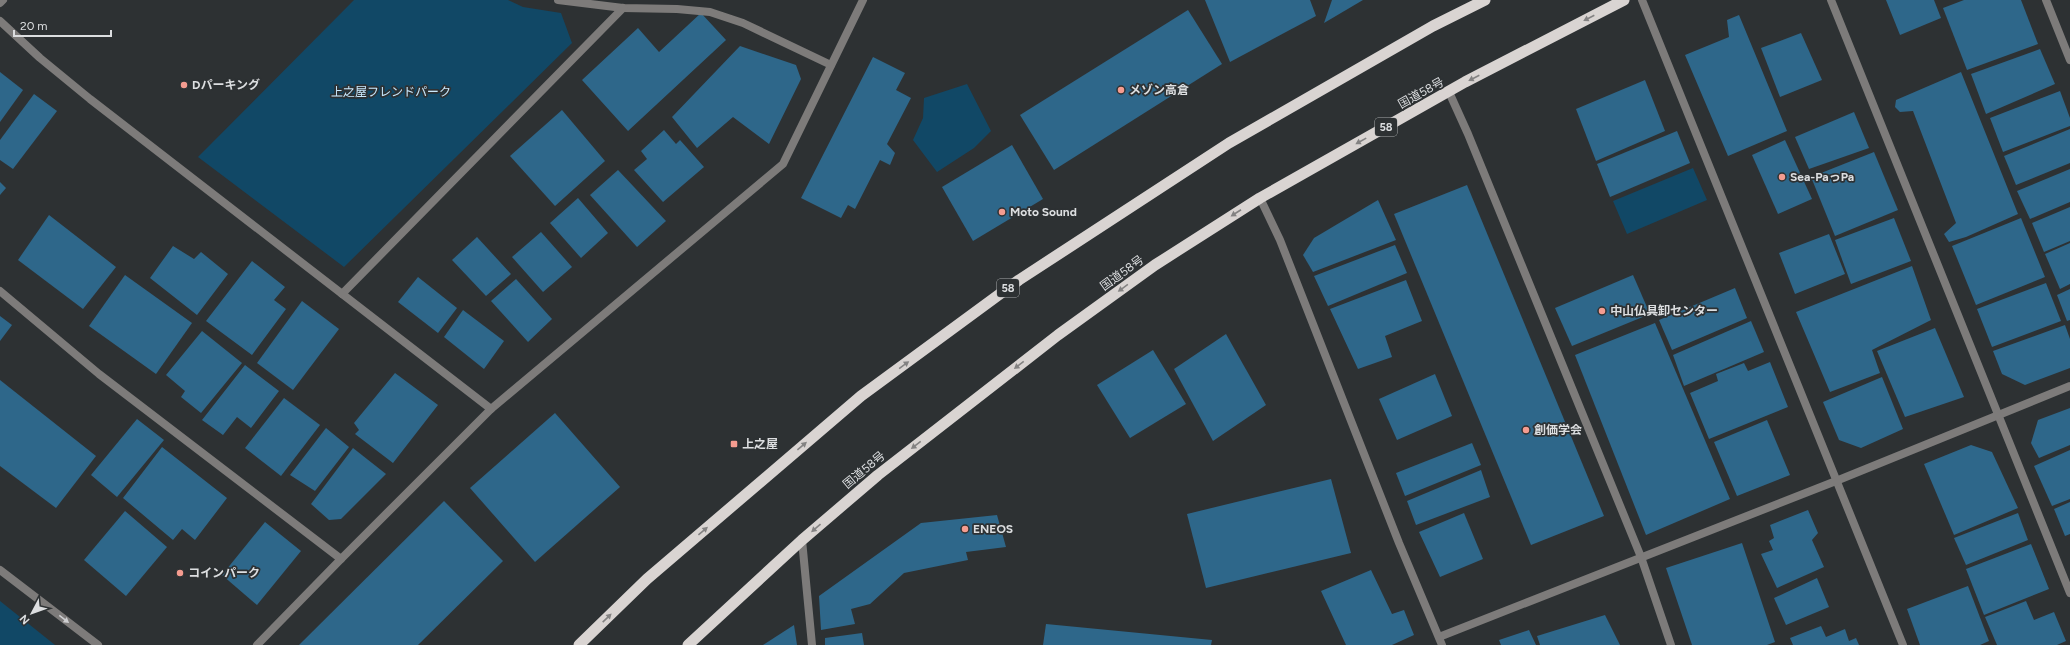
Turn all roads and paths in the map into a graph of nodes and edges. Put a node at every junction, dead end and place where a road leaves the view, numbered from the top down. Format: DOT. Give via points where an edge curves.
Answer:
graph roads {
  1 [pos="3,0"];
  2 [pos="558,0"];
  3 [pos="863,0"];
  4 [pos="1485,0"];
  5 [pos="1624,0"];
  6 [pos="1642,0"];
  7 [pos="1831,0"];
  8 [pos="2046,0"];
  9 [pos="0,3"];
  10 [pos="622,8"];
  11 [pos="0,21"];
  12 [pos="2070,60"];
  13 [pos="831,65"];
  14 [pos="1449,92"];
  15 [pos="1260,198"];
  16 [pos="0,291"];
  17 [pos="342,294"];
  18 [pos="2070,386"];
  19 [pos="491,409"];
  20 [pos="1998,415"];
  21 [pos="1836,481"];
  22 [pos="802,540"];
  23 [pos="1641,557"];
  24 [pos="341,558"];
  25 [pos="0,570"];
  26 [pos="2070,593"];
  27 [pos="1439,637"];
  28 [pos="98,645"];
  29 [pos="257,645"];
  30 [pos="579,645"];
  31 [pos="688,645"];
  32 [pos="812,645"];
  33 [pos="1442,645"];
  34 [pos="1671,645"];
  35 [pos="1903,645"];
  1 -- 9 [label="street"];
  2 -- 10 [label="street"];
  3 -- 13 [label="street"];
  30 -- 4 [label="highway, 58, one-way" via="647,579 861,396 1018,280 1229,143 1433,26"];
  5 -- 14 [label="highway, 国道58号 / 58, one-way"];
  6 -- 21 [label="street"];
  7 -- 20 [label="street"];
  8 -- 12 [label="street"];
  10 -- 13 [label="street" via="710,12 743,23"];
  10 -- 17 [label="street"];
  11 -- 17 [label="street" via="85,95"];
  13 -- 19 [label="street" via="784,164"];
  14 -- 15 [label="highway, 国道58号 / 58, one-way"];
  14 -- 23 [label="street"];
  15 -- 22 [label="highway, 国道58号 / 58, one-way" via="1155,265 1058,335 878,475"];
  15 -- 27 [label="street" via="1280,240 1399,543"];
  16 -- 24 [label="street" via="100,374"];
  17 -- 19 [label="street"];
  18 -- 20 [label="street"];
  19 -- 24 [label="street"];
  20 -- 21 [label="street"];
  20 -- 26 [label="street"];
  21 -- 23 [label="street"];
  21 -- 35 [label="street"];
  22 -- 31 [label="highway, 国道58号 / 58"];
  22 -- 32 [label="street"];
  23 -- 27 [label="street"];
  23 -- 34 [label="street"];
  24 -- 29 [label="street"];
  25 -- 28 [label="street, one-way"];
  27 -- 33 [label="street"];
}
